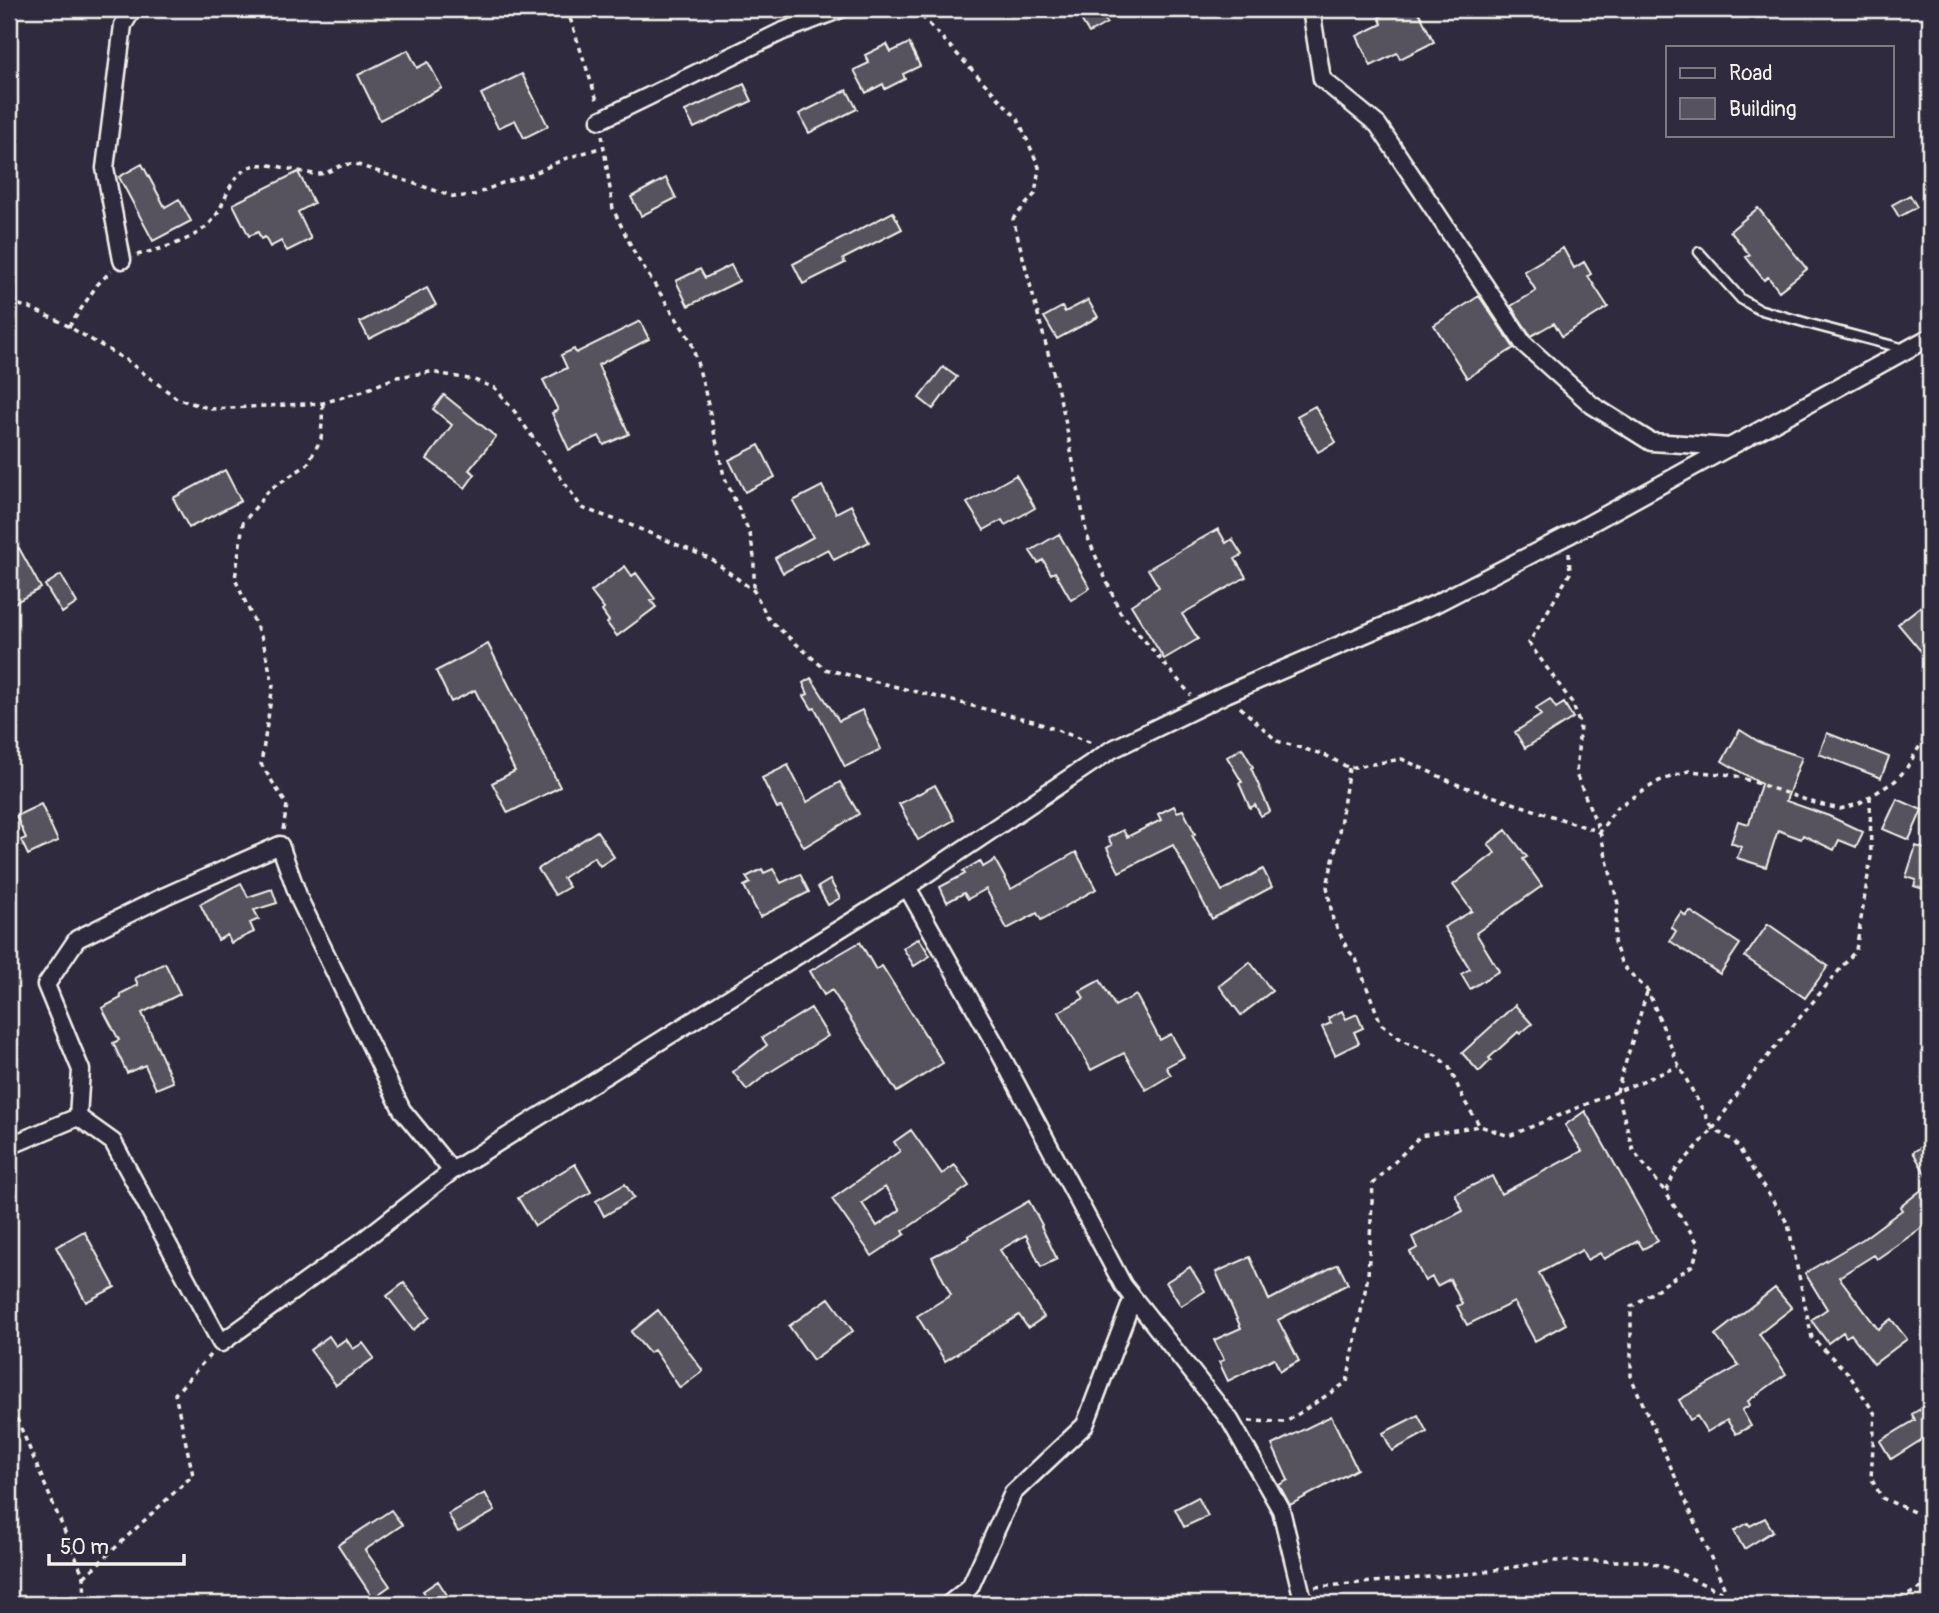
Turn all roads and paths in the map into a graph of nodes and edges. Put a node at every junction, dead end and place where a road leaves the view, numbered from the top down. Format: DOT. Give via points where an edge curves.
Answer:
graph roads {
  1 [pos="133,9"];
  2 [pos="567,9"];
  3 [pos="841,9"];
  4 [pos="915,9"];
  5 [pos="1311,9"];
  6 [pos="600,120"];
  7 [pos="603,147"];
  8 [pos="1699,253"];
  9 [pos="121,260"];
  10 [pos="9,302"];
  11 [pos="69,327"];
  12 [pos="1930,337"];
  13 [pos="1908,349"];
  14 [pos="323,403"];
  15 [pos="1730,447"];
  16 [pos="1569,535"];
  17 [pos="754,591"];
  18 [pos="1226,694"];
  19 [pos="1201,707"];
  20 [pos="1930,729"];
  21 [pos="1111,750"];
  22 [pos="1349,768"];
  23 [pos="1870,796"];
  24 [pos="1600,832"];
  25 [pos="280,845"];
  26 [pos="907,887"];
  27 [pos="1648,991"];
  28 [pos="1679,1066"];
  29 [pos="1617,1091"];
  30 [pos="78,1118"];
  31 [pos="1480,1126"];
  32 [pos="1713,1129"];
  33 [pos="9,1146"];
  34 [pos="452,1171"];
  35 [pos="1666,1193"];
  36 [pos="1133,1298"];
  37 [pos="221,1343"];
  38 [pos="9,1400"];
  39 [pos="1230,1420"];
  40 [pos="1930,1519"];
  41 [pos="84,1577"];
  42 [pos="1930,1583"];
  43 [pos="1727,1594"];
  44 [pos="1303,1596"];
  45 [pos="85,1604"];
  46 [pos="949,1604"];
  47 [pos="1747,1604"];
  48 [pos="1891,1604"];
  1 -- 9 [label="street" via="123,24 104,168"];
  2 -- 6 [label="path"];
  3 -- 6 [label="street" via="781,32"];
  4 -- 19 [label="path" via="1018,120 1039,167 1035,194 1013,219 1064,414 1087,536 1120,612"];
  5 -- 15 [label="street" via="1322,79 1378,125 1523,343 1592,405 1651,442"];
  6 -- 7 [label="path"];
  7 -- 9 [label="path" via="474,195 456,197 355,164 322,174 261,163 246,168 231,183 211,224 175,244"];
  7 -- 17 [label="path" via="613,209 636,256 691,341 724,475 750,534"];
  8 -- 13 [label="lane" via="1741,299 1758,309"];
  9 -- 11 [label="path" via="97,285"];
  10 -- 11 [label="path"];
  11 -- 14 [label="path" via="126,359 178,399 211,409"];
  12 -- 13 [label="street"];
  13 -- 15 [label="street"];
  14 -- 17 [label="path" via="397,377 431,372 495,388 582,508 711,559"];
  14 -- 25 [label="path" via="321,439 307,466 270,489 243,523 235,579 263,641 273,685 261,764 287,805"];
  15 -- 16 [label="street"];
  16 -- 18 [label="street" via="1435,604"];
  16 -- 24 [label="path" via="1570,573 1529,643 1573,704 1580,726 1576,774"];
  17 -- 21 [label="path" via="769,620 825,670 1033,721"];
  18 -- 19 [label="street"];
  18 -- 22 [label="path" via="1278,741 1325,755"];
  19 -- 21 [label="street"];
  20 -- 23 [label="path" via="1906,769"];
  21 -- 26 [label="street"];
  22 -- 24 [label="path" via="1402,759 1456,784"];
  22 -- 31 [label="path" via="1327,886 1333,920 1356,959 1381,1024 1449,1067"];
  23 -- 24 [label="path" via="1840,809 1733,775 1689,771 1659,781 1616,808"];
  23 -- 32 [label="path" via="1871,857 1856,950"];
  24 -- 27 [label="path" via="1618,904 1614,942 1622,965"];
  25 -- 30 [label="street" via="77,939 46,985 81,1070"];
  25 -- 34 [label="street" via="300,901 402,1110"];
  26 -- 34 [label="street"];
  26 -- 36 [label="street"];
  27 -- 28 [label="path"];
  27 -- 29 [label="path"];
  28 -- 29 [label="path"];
  28 -- 32 [label="path"];
  29 -- 31 [label="path" via="1509,1136"];
  29 -- 35 [label="path" via="1633,1150"];
  30 -- 33 [label="street"];
  30 -- 37 [label="street" via="113,1142"];
  31 -- 39 [label="path" via="1420,1136 1373,1184 1368,1276 1347,1382 1286,1422"];
  32 -- 35 [label="path" via="1675,1171"];
  32 -- 40 [label="path" via="1734,1141 1788,1224 1812,1338 1848,1373 1875,1415 1871,1478 1882,1498"];
  34 -- 37 [label="street"];
  35 -- 43 [label="path" via="1699,1245 1693,1265 1632,1307 1631,1377"];
  36 -- 39 [label="street"];
  36 -- 46 [label="street" via="1085,1425 1013,1493 970,1587"];
  37 -- 41 [label="path" via="175,1394 193,1475"];
  38 -- 41 [label="path"];
  39 -- 44 [label="street" via="1281,1510"];
  41 -- 45 [label="path"];
  42 -- 48 [label="path"];
  43 -- 44 [label="path" via="1644,1560 1551,1561"];
  43 -- 47 [label="path"];
}
